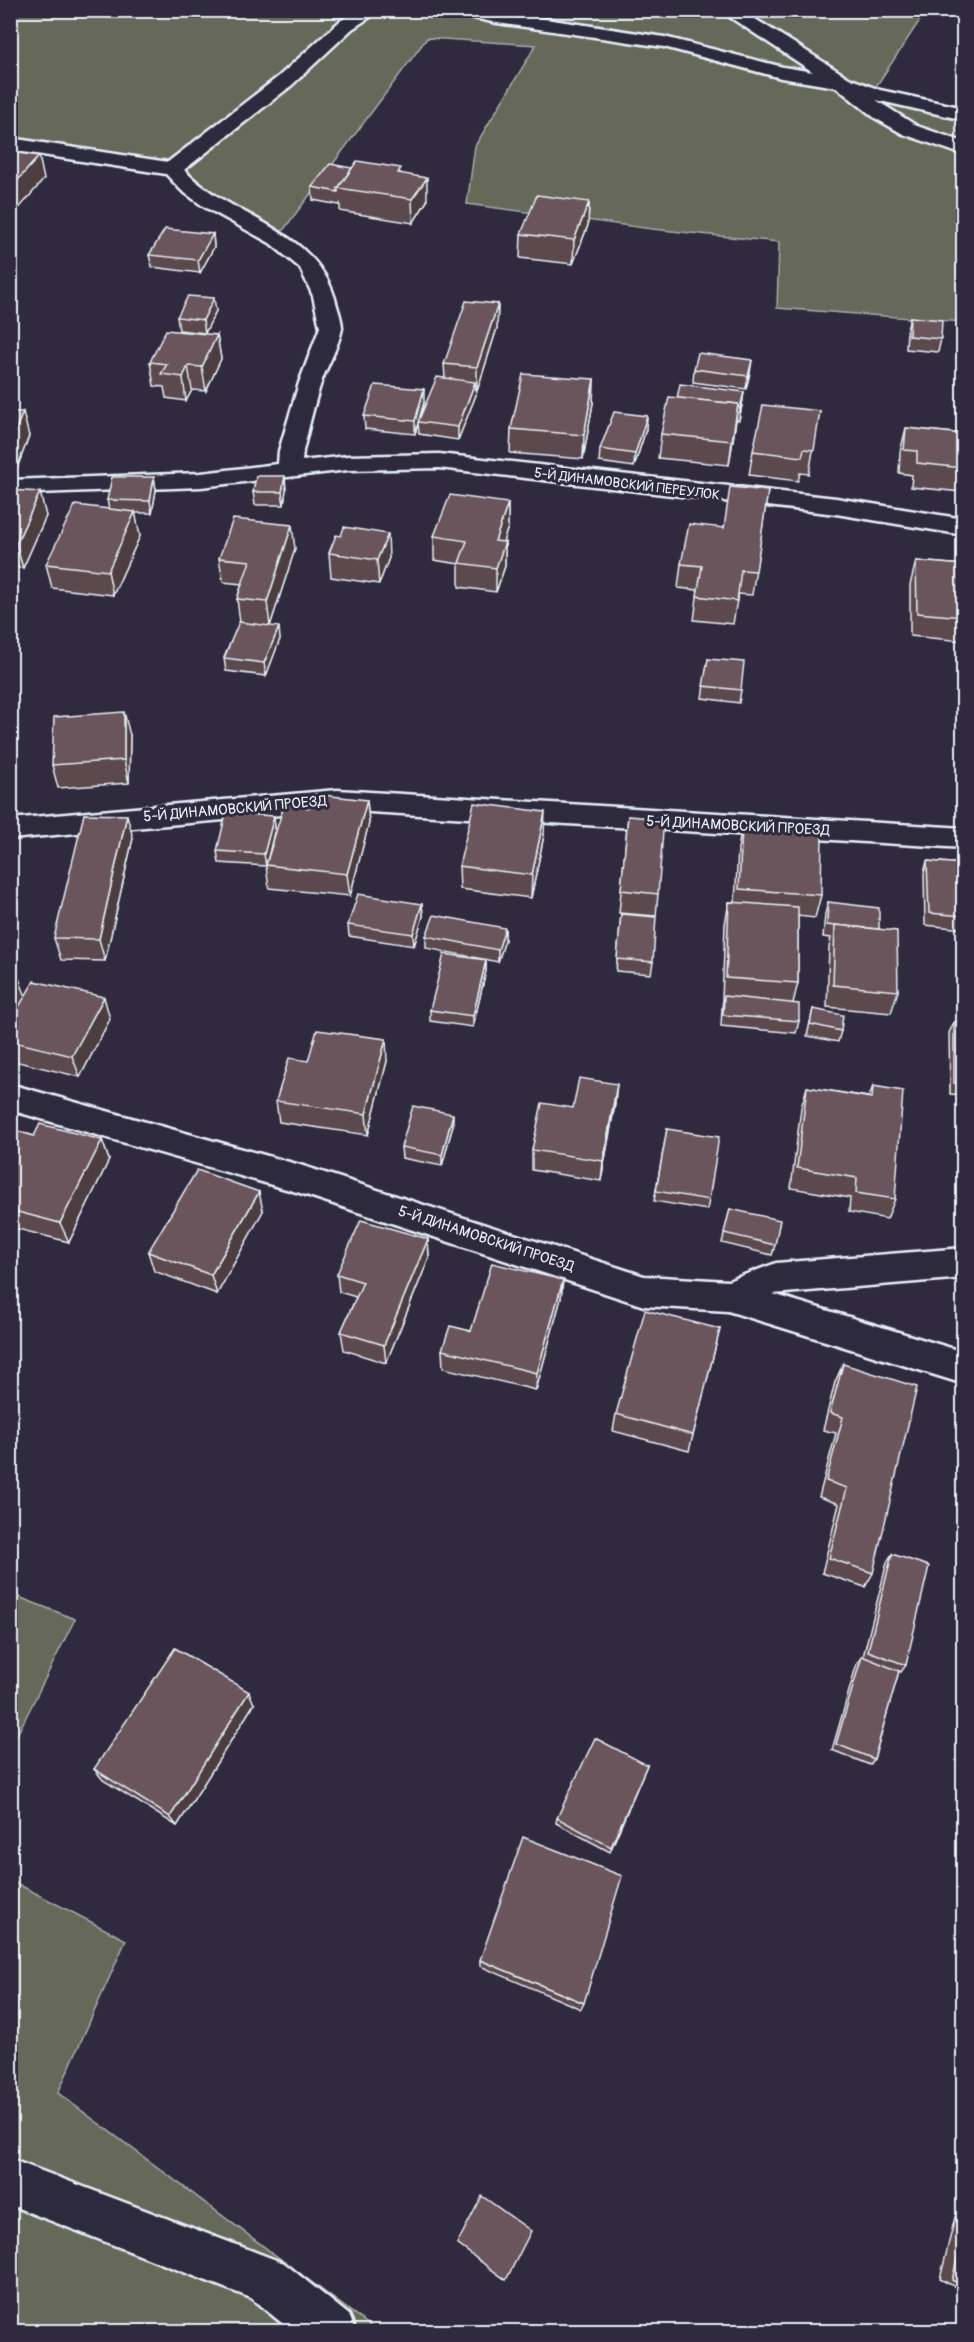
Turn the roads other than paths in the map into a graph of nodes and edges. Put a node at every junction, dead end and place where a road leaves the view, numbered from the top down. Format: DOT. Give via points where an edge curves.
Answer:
graph roads {
  1 [pos="372,10"];
  2 [pos="461,10"];
  3 [pos="728,10"];
  4 [pos="842,82"];
  5 [pos="963,114"];
  6 [pos="10,144"];
  7 [pos="963,149"];
  8 [pos="172,169"];
  9 [pos="290,468"];
  10 [pos="10,487"];
  11 [pos="963,527"];
  12 [pos="10,829"];
  13 [pos="963,838"];
  14 [pos="10,1097"];
  15 [pos="963,1263"];
  16 [pos="728,1296"];
  17 [pos="963,1368"];
  18 [pos="10,2182"];
  19 [pos="332,2331"];
  1 -- 8 [label="street" via="346,25 285,81"];
  2 -- 4 [label="street" via="664,42 782,72"];
  3 -- 4 [label="street"];
  4 -- 5 [label="street" via="875,94"];
  4 -- 7 [label="street" via="882,114 910,130"];
  6 -- 8 [label="street"];
  8 -- 9 [label="street" via="210,202 277,239 309,265 324,296 331,327 310,383"];
  9 -- 10 [label="street, 5-Й ДИНАМОВСКИЙ ПЕРЕУЛОК" via="201,480"];
  9 -- 11 [label="street, 5-Й ДИНАМОВСКИЙ ПЕРЕУЛОК" via="439,462 836,506"];
  12 -- 13 [label="street, 5-Й ДИНАМОВСКИЙ ПРОЕЗД" via="337,800"];
  14 -- 16 [label="street, 5-Й ДИНАМОВСКИЙ ПРОЕЗД" via="300,1179 644,1291"];
  15 -- 16 [label="street" via="776,1278"];
  16 -- 17 [label="street, 5-Й ДИНАМОВСКИЙ ПРОЕЗД"];
  18 -- 19 [label="street" via="267,2280"];
}
